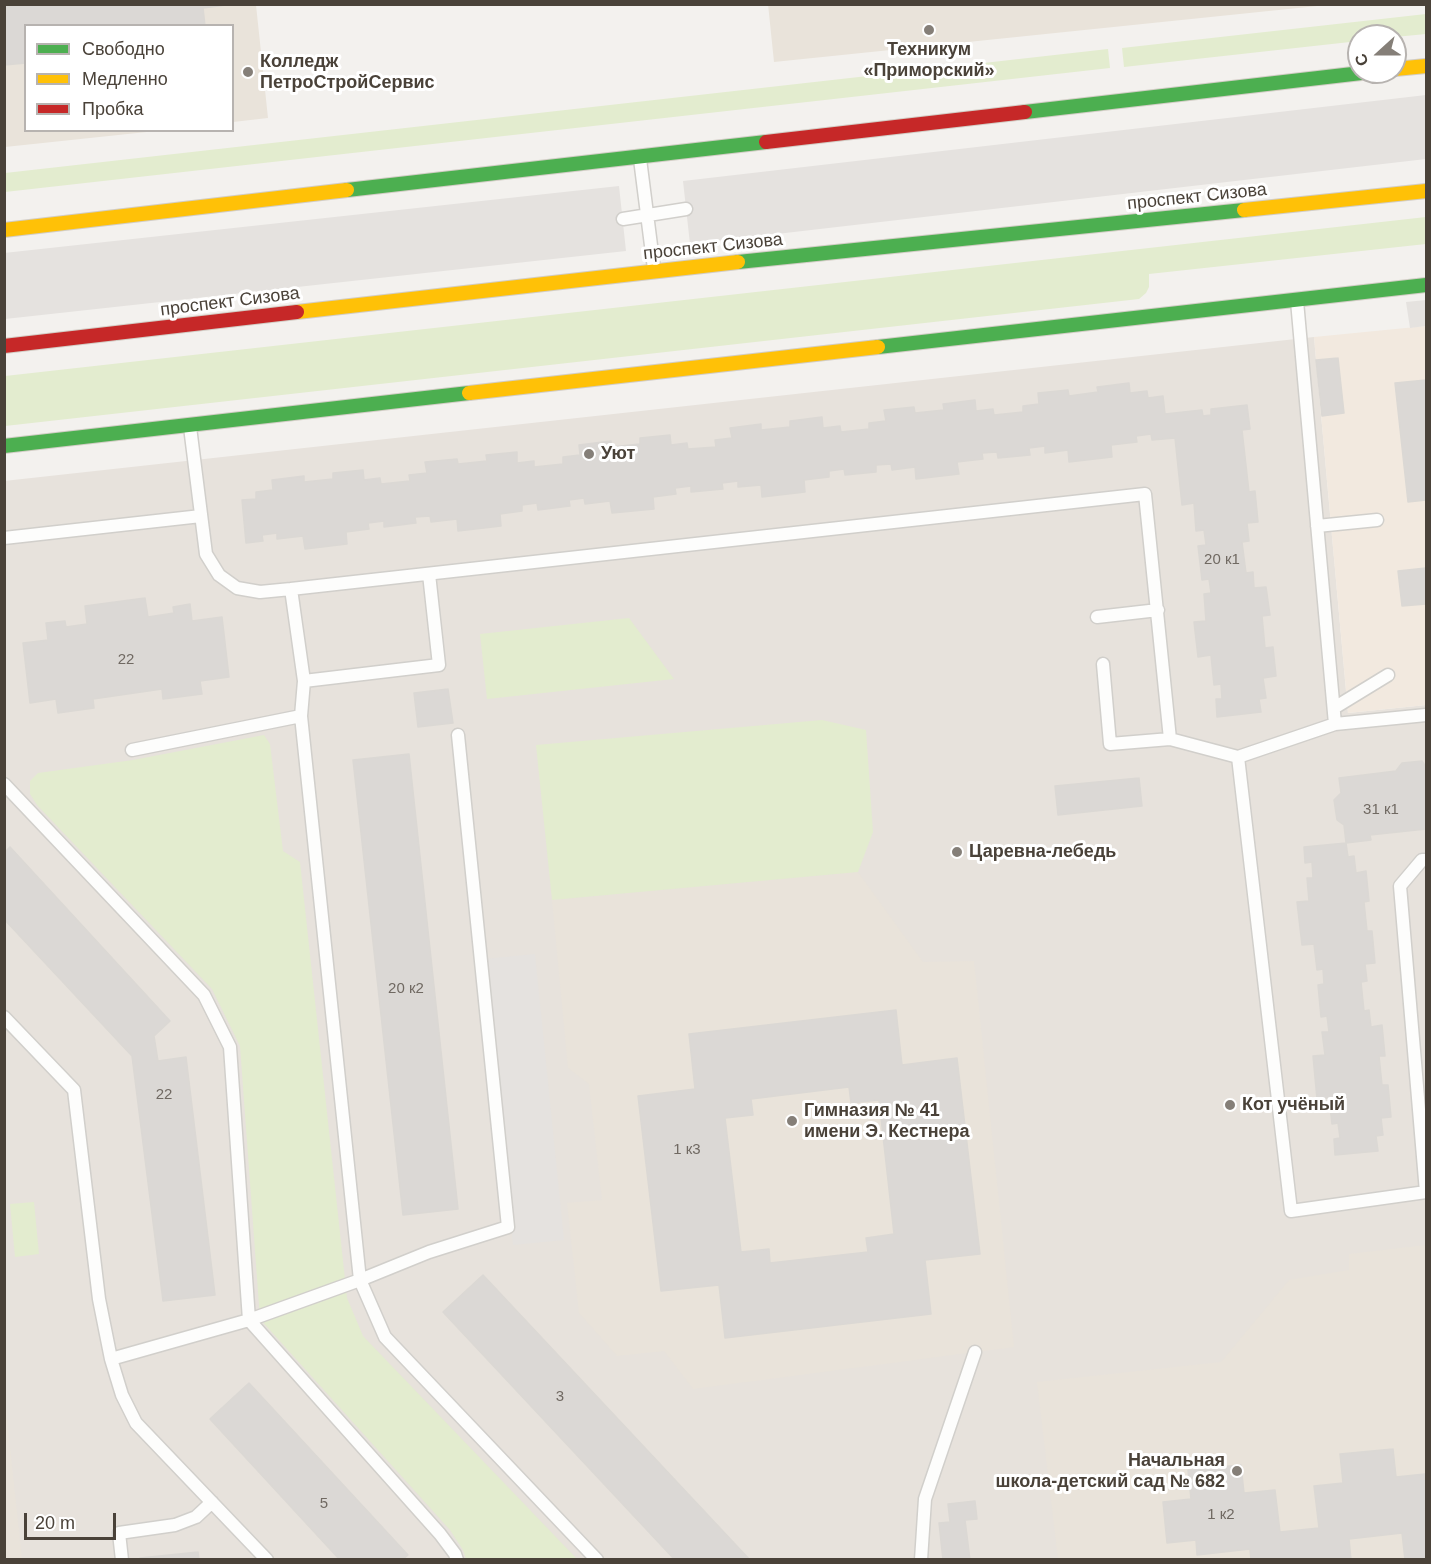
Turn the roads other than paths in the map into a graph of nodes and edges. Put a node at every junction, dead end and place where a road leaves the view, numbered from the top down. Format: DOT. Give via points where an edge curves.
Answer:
graph roads {
  1 [pos="1426,66"];
  2 [pos="1407,68"];
  3 [pos="1347,75"];
  4 [pos="640,156"];
  5 [pos="1426,191"];
  6 [pos="687,209"];
  7 [pos="648,215"];
  8 [pos="623,219"];
  9 [pos="4,230"];
  10 [pos="655,270"];
  11 [pos="1426,285"];
  12 [pos="1297,300"];
  13 [pos="4,346"];
  14 [pos="190,425"];
  15 [pos="4,446"];
  16 [pos="201,516"];
  17 [pos="1377,520"];
  18 [pos="1317,526"];
  19 [pos="4,538"];
  20 [pos="429,574"];
  21 [pos="291,589"];
  22 [pos="1158,610"];
  23 [pos="1097,617"];
  24 [pos="1103,664"];
  25 [pos="1388,675"];
  26 [pos="304,681"];
  27 [pos="1334,708"];
  28 [pos="1426,715"];
  29 [pos="301,716"];
  30 [pos="1335,724"];
  31 [pos="458,735"];
  32 [pos="1170,739"];
  33 [pos="132,750"];
  34 [pos="1238,757"];
  35 [pos="4,784"];
  36 [pos="1426,860"];
  37 [pos="4,1017"];
  38 [pos="10,1029"];
  39 [pos="1426,1192"];
  40 [pos="360,1280"];
  41 [pos="249,1320"];
  42 [pos="975,1352"];
  43 [pos="111,1359"];
  44 [pos="212,1502"];
  45 [pos="122,1560"];
  46 [pos="267,1560"];
  47 [pos="457,1560"];
  48 [pos="597,1560"];
  49 [pos="921,1560"];
  1 -- 2 [label="main road"];
  3 -- 4 [label="main road"];
  4 -- 7 [label="lane"];
  4 -- 9 [label="main road"];
  5 -- 10 [label="main road, проспект Сизова"];
  6 -- 7 [label="lane"];
  7 -- 8 [label="lane"];
  7 -- 10 [label="lane"];
  10 -- 13 [label="main road, проспект Сизова"];
  11 -- 12 [label="main road"];
  12 -- 14 [label="main road"];
  12 -- 18 [label="lane"];
  14 -- 15 [label="main road"];
  14 -- 16 [label="lane"];
  16 -- 19 [label="lane"];
  16 -- 21 [label="lane" via="206,554 219,575 237,588 260,592"];
  17 -- 18 [label="lane"];
  18 -- 27 [label="lane"];
  20 -- 21 [label="lane"];
  20 -- 22 [label="lane" via="1145,494"];
  20 -- 26 [label="lane" via="439,665"];
  21 -- 26 [label="lane"];
  22 -- 23 [label="lane"];
  22 -- 32 [label="lane"];
  24 -- 32 [label="lane" via="1110,744"];
  25 -- 27 [label="lane"];
  26 -- 29 [label="lane"];
  27 -- 30 [label="lane"];
  28 -- 30 [label="lane"];
  29 -- 33 [label="lane"];
  29 -- 40 [label="lane"];
  30 -- 34 [label="lane"];
  31 -- 40 [label="lane" via="508,1227 429,1252"];
  32 -- 34 [label="lane"];
  34 -- 39 [label="lane" via="1291,1211"];
  35 -- 41 [label="lane" via="204,995 230,1047"];
  36 -- 39 [label="lane" via="1400,886"];
  37 -- 38 [label="lane"];
  38 -- 43 [label="lane" via="74,1090 99,1299"];
  40 -- 41 [label="lane"];
  40 -- 48 [label="lane" via="385,1337"];
  41 -- 43 [label="lane"];
  41 -- 47 [label="lane" via="440,1534"];
  42 -- 49 [label="lane" via="926,1499"];
  43 -- 44 [label="lane" via="136,1423"];
  44 -- 45 [label="lane" via="196,1517 175,1525 119,1533"];
  44 -- 46 [label="lane"];
}
